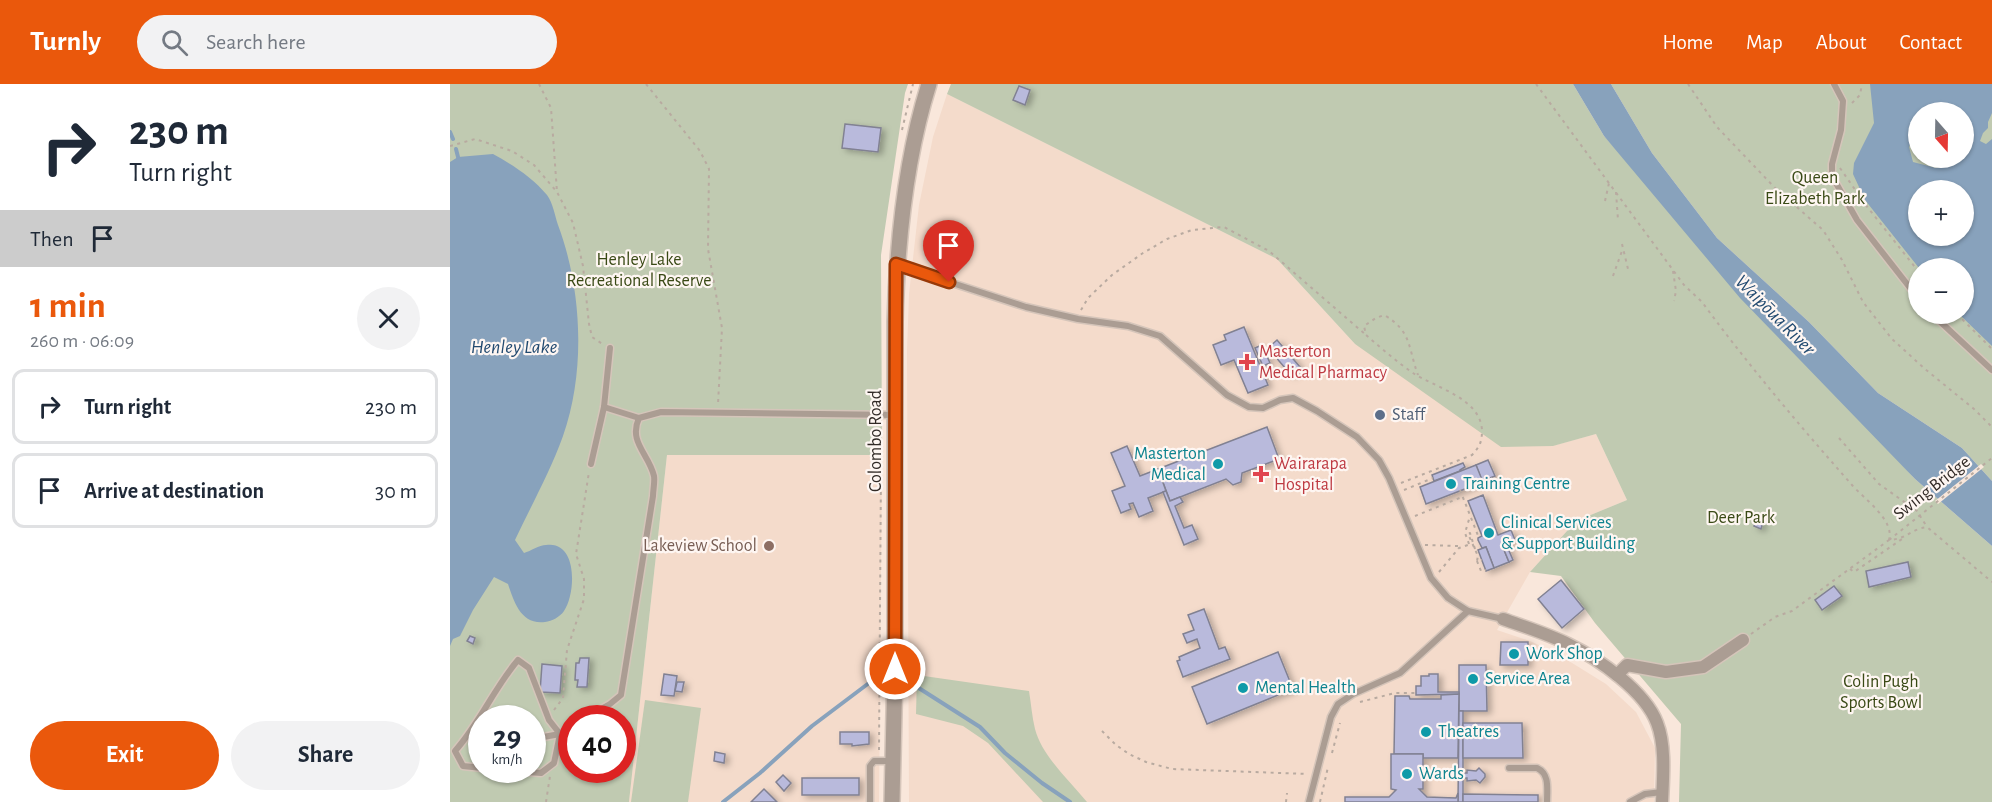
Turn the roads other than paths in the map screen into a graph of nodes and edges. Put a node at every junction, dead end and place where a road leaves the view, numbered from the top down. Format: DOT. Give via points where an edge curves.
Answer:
graph roads {
  1 [pos="930,84"];
  2 [pos="1834,84"];
  3 [pos="896,264"];
  4 [pos="1908,285"];
  5 [pos="1943,324"];
  6 [pos="610,348"];
  7 [pos="1992,370"];
  8 [pos="604,407"];
  9 [pos="895,415"];
  10 [pos="639,418"];
  11 [pos="591,464"];
  12 [pos="1468,611"];
  13 [pos="1503,619"];
  14 [pos="1743,640"];
  15 [pos="1617,675"];
  16 [pos="488,705"];
  17 [pos="543,705"];
  18 [pos="608,705"];
  19 [pos="546,712"];
  20 [pos="558,731"];
  21 [pos="468,736"];
  22 [pos="558,744"];
  23 [pos="452,751"];
  24 [pos="893,761"];
  25 [pos="468,767"];
  26 [pos="1509,768"];
  27 [pos="546,769"];
  28 [pos="1662,797"];
  29 [pos="870,802"];
  30 [pos="892,802"];
  31 [pos="1309,802"];
  32 [pos="1547,802"];
  33 [pos="1630,802"];
  1 -- 3 [label="street, Colombo Road" via="912,153"];
  2 -- 4 [label="lane" via="1843,101 1832,176 1857,220"];
  3 -- 9 [label="street, Colombo Road"];
  3 -- 12 [label="lane" via="1026,307 1128,326 1160,336 1227,395 1249,407 1263,408 1293,398 1357,437 1379,460 1431,578 1448,598"];
  5 -- 7 [label="lane"];
  6 -- 8 [label="lane"];
  8 -- 10 [label="lane"];
  8 -- 11 [label="lane"];
  9 -- 10 [label="lane" via="661,412"];
  9 -- 24 [label="street, Colombo Road"];
  10 -- 18 [label="lane" via="636,438 654,476 653,496 621,695"];
  12 -- 13 [label="lane"];
  12 -- 31 [label="lane" via="1400,673 1338,704 1331,717"];
  13 -- 15 [label="street" via="1569,644"];
  14 -- 15 [label="street" via="1703,668 1666,672 1627,665"];
  15 -- 28 [label="street" via="1647,706 1658,725"];
  16 -- 17 [label="lane" via="518,660 529,668"];
  19 -- 20 [label="lane"];
  21 -- 23 [label="lane"];
  22 -- 27 [label="lane" via="554,763"];
  23 -- 25 [label="lane" via="463,766"];
  24 -- 29 [label="lane" via="874,761 870,765"];
  24 -- 30 [label="street, Colombo Road"];
  26 -- 32 [label="lane" via="1542,770 1547,778"];
  28 -- 33 [label="lane" via="1645,794"];
}
